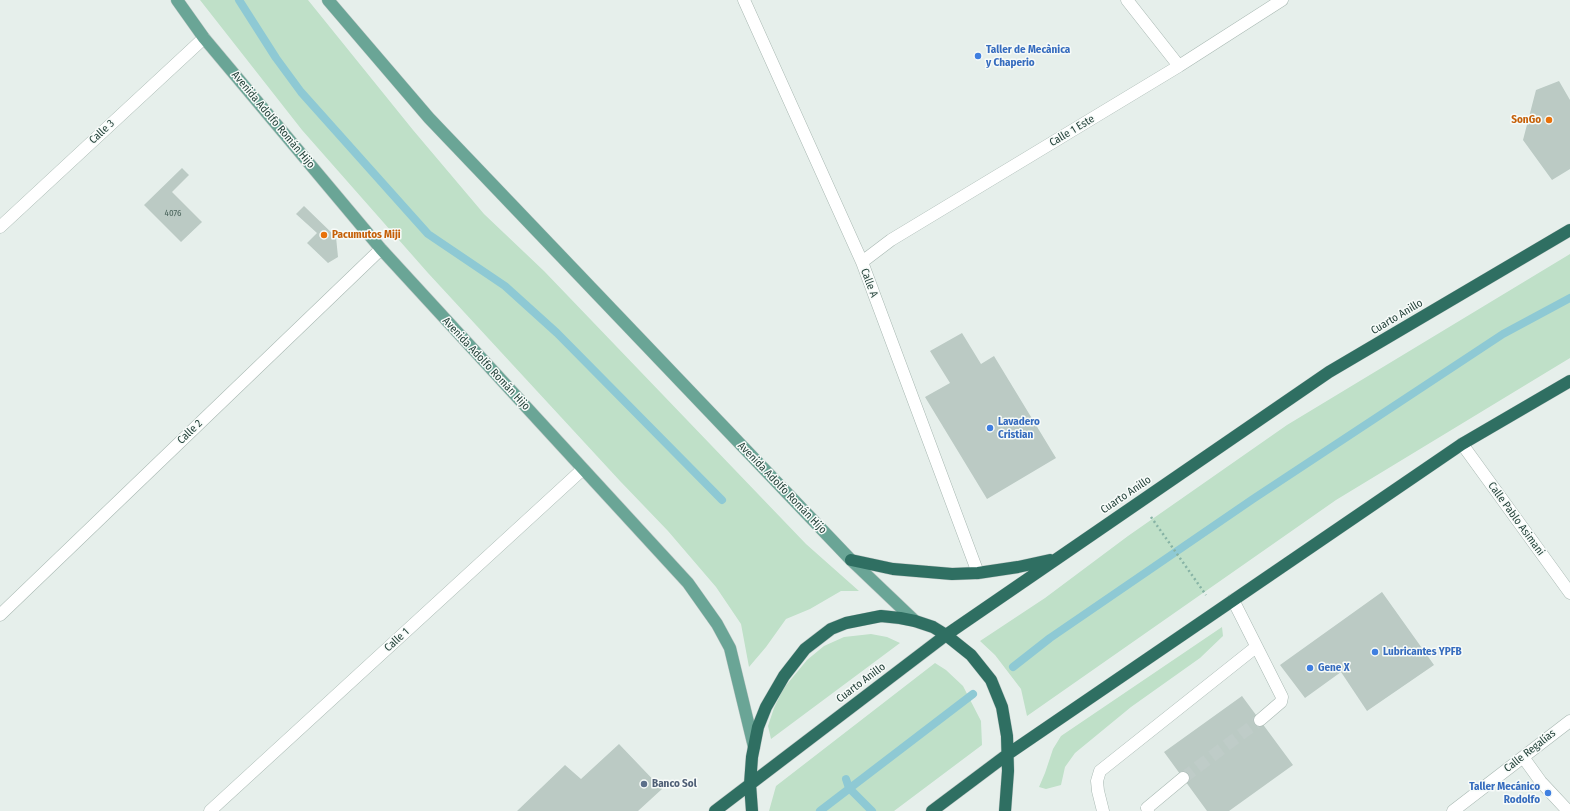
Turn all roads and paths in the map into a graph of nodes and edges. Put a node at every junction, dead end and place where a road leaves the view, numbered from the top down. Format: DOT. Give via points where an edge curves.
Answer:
graph roads {
  1 [pos="177,0"];
  2 [pos="328,0"];
  3 [pos="744,0"];
  4 [pos="1126,0"];
  5 [pos="1282,0"];
  6 [pos="204,38"];
  7 [pos="1179,66"];
  8 [pos="0,227"];
  9 [pos="1570,230"];
  10 [pos="380,250"];
  11 [pos="862,262"];
  12 [pos="1570,381"];
  13 [pos="1462,444"];
  14 [pos="583,469"];
  15 [pos="1140,501"];
  16 [pos="1057,558"];
  17 [pos="851,560"];
  18 [pos="978,573"];
  19 [pos="1570,593"];
  20 [pos="1232,600"];
  21 [pos="1218,611"];
  22 [pos="0,615"];
  23 [pos="915,621"];
  24 [pos="946,635"];
  25 [pos="1256,647"];
  26 [pos="1260,720"];
  27 [pos="1570,720"];
  28 [pos="754,747"];
  29 [pos="1008,754"];
  30 [pos="1523,756"];
  31 [pos="1184,778"];
  32 [pos="750,784"];
  33 [pos="1146,810"];
  34 [pos="210,811"];
  35 [pos="715,811"];
  36 [pos="752,811"];
  37 [pos="932,811"];
  38 [pos="1005,811"];
  39 [pos="1104,811"];
  40 [pos="1453,811"];
  41 [pos="1568,811"];
  1 -- 6 [label="main road, Avenida Adolfo Román Hijo"];
  2 -- 17 [label="main road, Avenida Adolfo Román Hijo" via="429,118"];
  3 -- 11 [label="street, Calle A"];
  4 -- 7 [label="street"];
  5 -- 7 [label="street, Calle 1 Este"];
  6 -- 8 [label="street, Calle 3"];
  6 -- 10 [label="main road, Avenida Adolfo Román Hijo"];
  7 -- 11 [label="street, Calle 1 Este" via="891,240"];
  9 -- 15 [label="highway, Cuarto Anillo" via="1329,372"];
  10 -- 14 [label="main road, Avenida Adolfo Román Hijo"];
  10 -- 22 [label="street, Calle 2"];
  11 -- 18 [label="street, Calle A"];
  12 -- 13 [label="highway"];
  13 -- 19 [label="street, Calle Pablo Asimani"];
  13 -- 20 [label="highway"];
  14 -- 28 [label="main road, Avenida Adolfo Román Hijo" via="688,583 717,624 730,648"];
  14 -- 34 [label="street, Calle 1"];
  15 -- 16 [label="highway, Cuarto Anillo"];
  15 -- 21 [label="path"];
  16 -- 18 [label="highway"];
  16 -- 24 [label="highway, Cuarto Anillo"];
  17 -- 18 [label="highway" via="893,569 952,574"];
  17 -- 23 [label="main road, Avenida Adolfo Román Hijo"];
  20 -- 21 [label="highway"];
  20 -- 25 [label="street"];
  21 -- 29 [label="highway"];
  23 -- 24 [label="highway"];
  23 -- 28 [label="highway" via="881,616 863,619 831,629 818,639 793,663 775,690 758,727"];
  24 -- 29 [label="highway" via="971,655 991,680 1002,707"];
  24 -- 32 [label="highway, Cuarto Anillo"];
  25 -- 26 [label="street" via="1282,697 1281,702"];
  25 -- 39 [label="street" via="1100,771 1097,781"];
  27 -- 30 [label="street, Calle Regalías"];
  28 -- 32 [label="highway"];
  29 -- 37 [label="highway"];
  29 -- 38 [label="highway"];
  30 -- 40 [label="street, Calle Regalías"];
  30 -- 41 [label="street" via="1541,782"];
  31 -- 33 [label="street"];
  32 -- 35 [label="highway, Cuarto Anillo"];
  32 -- 36 [label="highway"];
}
